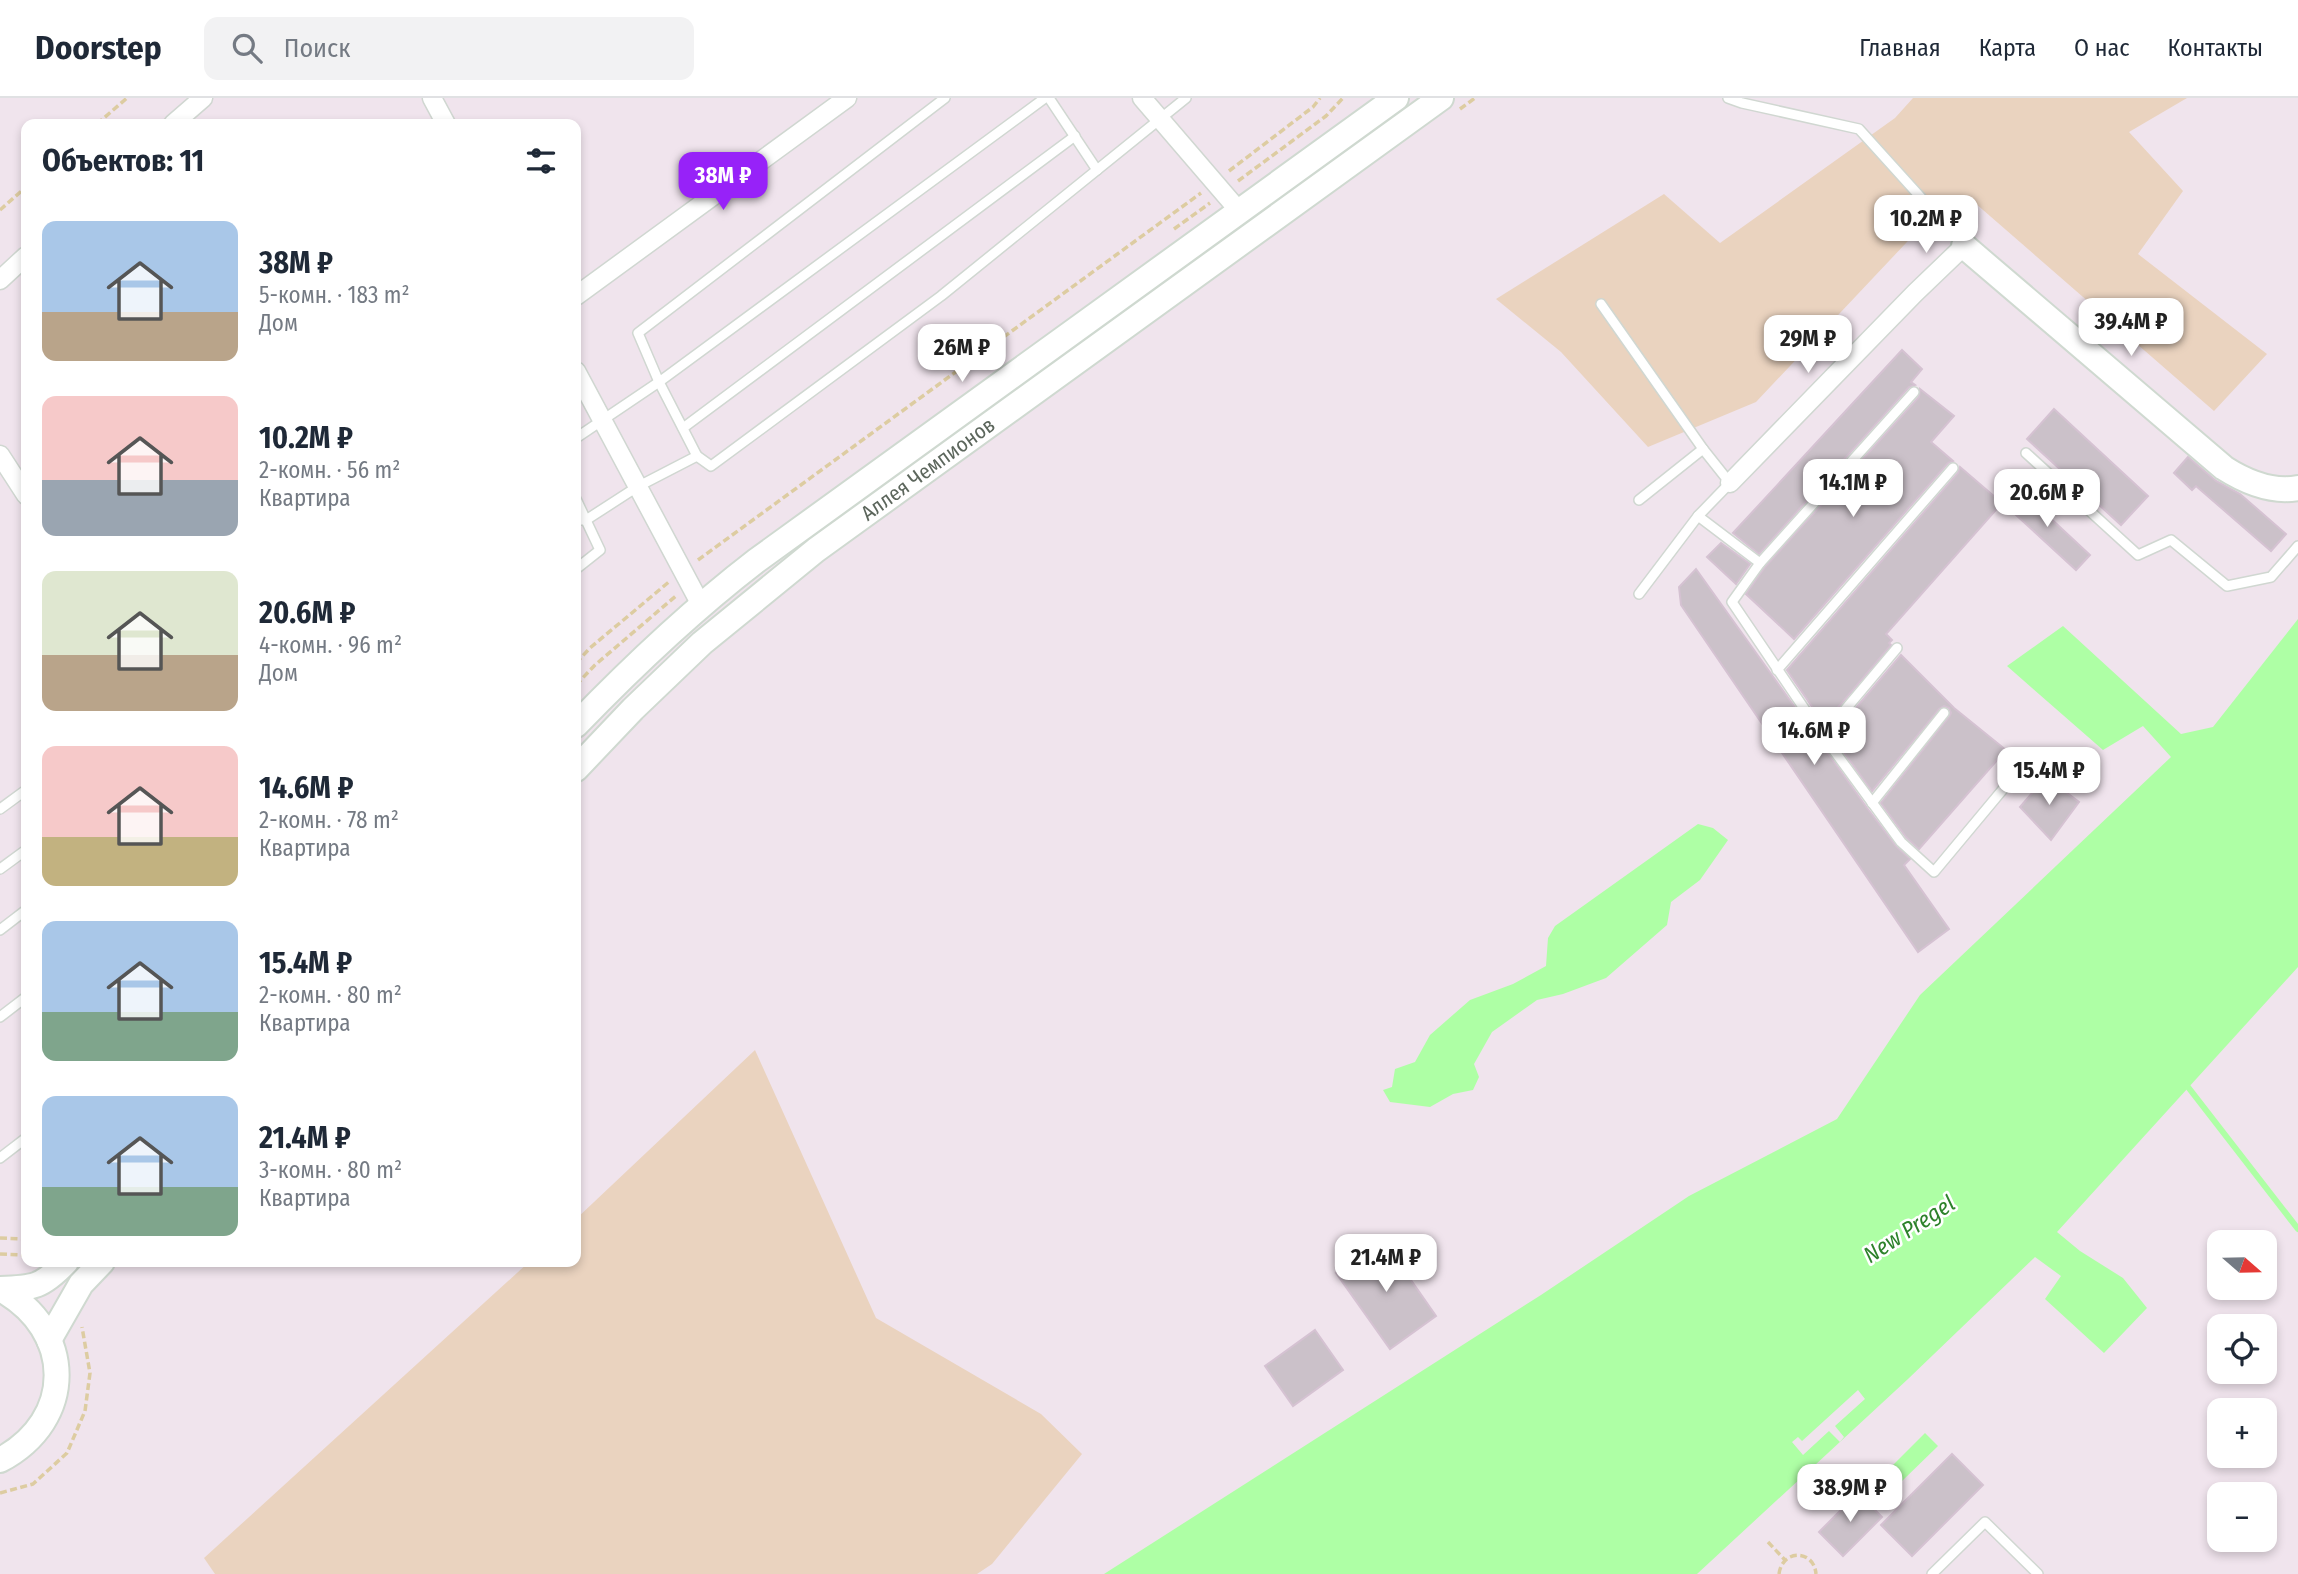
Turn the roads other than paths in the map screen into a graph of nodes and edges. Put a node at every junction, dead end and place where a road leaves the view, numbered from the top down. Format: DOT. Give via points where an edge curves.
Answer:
graph roads {
  1 [pos="203,98"];
  2 [pos="432,98"];
  3 [pos="847,98"];
  4 [pos="945,98"];
  5 [pos="1047,98"];
  6 [pos="1142,98"];
  7 [pos="1186,98"];
  8 [pos="1396,98"];
  9 [pos="1728,98"];
  10 [pos="1447,106"];
  11 [pos="1160,118"];
  12 [pos="179,119"];
  13 [pos="443,119"];
  14 [pos="1074,136"];
  15 [pos="1097,170"];
  16 [pos="1240,212"];
  17 [pos="1964,246"];
  18 [pos="21,261"];
  19 [pos="0,280"];
  20 [pos="581,292"];
  21 [pos="1601,304"];
  22 [pos="581,379"];
  23 [pos="659,382"];
  24 [pos="1914,392"];
  25 [pos="603,421"];
  26 [pos="683,428"];
  27 [pos="581,435"];
  28 [pos="1703,449"];
  29 [pos="2026,453"];
  30 [pos="0,456"];
  31 [pos="697,456"];
  32 [pos="1953,468"];
  33 [pos="1730,483"];
  34 [pos="637,487"];
  35 [pos="21,488"];
  36 [pos="2298,488"];
  37 [pos="1639,500"];
  38 [pos="1698,516"];
  39 [pos="581,520"];
  40 [pos="2298,546"];
  41 [pos="1760,563"];
  42 [pos="581,565"];
  43 [pos="1639,594"];
  44 [pos="701,605"];
  45 [pos="1897,648"];
  46 [pos="1777,670"];
  47 [pos="1944,713"];
  48 [pos="581,720"];
  49 [pos="1823,736"];
  50 [pos="581,764"];
  51 [pos="2009,782"];
  52 [pos="21,794"];
  53 [pos="1872,803"];
  54 [pos="0,809"];
  55 [pos="21,854"];
  56 [pos="0,869"];
  57 [pos="21,914"];
  58 [pos="0,930"];
  59 [pos="21,1001"];
  60 [pos="0,1017"];
  61 [pos="21,1142"];
  62 [pos="0,1158"];
  63 [pos="61,1267"];
  64 [pos="97,1267"];
  65 [pos="0,1289"];
  66 [pos="49,1340"];
  67 [pos="0,1460"];
  68 [pos="1932,1574"];
  69 [pos="2038,1574"];
  1 -- 12 [label="street"];
  2 -- 13 [label="street"];
  3 -- 20 [label="street"];
  4 -- 23 [label="lane" via="638,333"];
  5 -- 14 [label="lane"];
  5 -- 23 [label="lane"];
  6 -- 11 [label="street"];
  7 -- 11 [label="lane"];
  8 -- 16 [label="main road, Аллея Чемпионов"];
  9 -- 17 [label="lane" via="1859,129"];
  10 -- 50 [label="main road, Аллея Чемпионов" via="805,558 702,643"];
  11 -- 15 [label="lane"];
  11 -- 16 [label="street"];
  14 -- 15 [label="lane"];
  14 -- 26 [label="lane"];
  15 -- 31 [label="lane" via="942,296 711,466"];
  16 -- 44 [label="main road, Аллея Чемпионов"];
  17 -- 33 [label="street"];
  17 -- 36 [label="main road" via="2224,468 2246,481"];
  18 -- 19 [label="street"];
  21 -- 28 [label="lane"];
  22 -- 25 [label="street"];
  23 -- 25 [label="lane"];
  23 -- 26 [label="lane"];
  24 -- 41 [label="lane"];
  25 -- 27 [label="lane"];
  25 -- 34 [label="street"];
  26 -- 31 [label="lane"];
  28 -- 33 [label="lane"];
  28 -- 37 [label="lane"];
  29 -- 40 [label="lane" via="2138,555 2171,540 2227,586 2271,577"];
  30 -- 35 [label="street"];
  31 -- 34 [label="lane"];
  32 -- 46 [label="lane"];
  33 -- 38 [label="lane"];
  34 -- 39 [label="lane"];
  34 -- 44 [label="street"];
  38 -- 41 [label="lane"];
  38 -- 43 [label="lane"];
  39 -- 42 [label="lane" via="600,550"];
  41 -- 46 [label="lane" via="1732,602"];
  44 -- 48 [label="main road, Аллея Чемпионов"];
  45 -- 49 [label="lane"];
  46 -- 49 [label="lane"];
  47 -- 53 [label="lane"];
  49 -- 53 [label="lane"];
  51 -- 53 [label="lane" via="1934,872 1901,842"];
  52 -- 54 [label="lane"];
  55 -- 56 [label="lane"];
  57 -- 58 [label="lane"];
  59 -- 60 [label="lane"];
  61 -- 62 [label="lane"];
  63 -- 65 [label="main road" via="31,1288"];
  64 -- 66 [label="main road" via="81,1284"];
  65 -- 66 [label="main road" via="30,1309"];
  66 -- 67 [label="main road" via="56,1376 49,1411 28,1441"];
  68 -- 69 [label="lane" via="1985,1522"];
}
